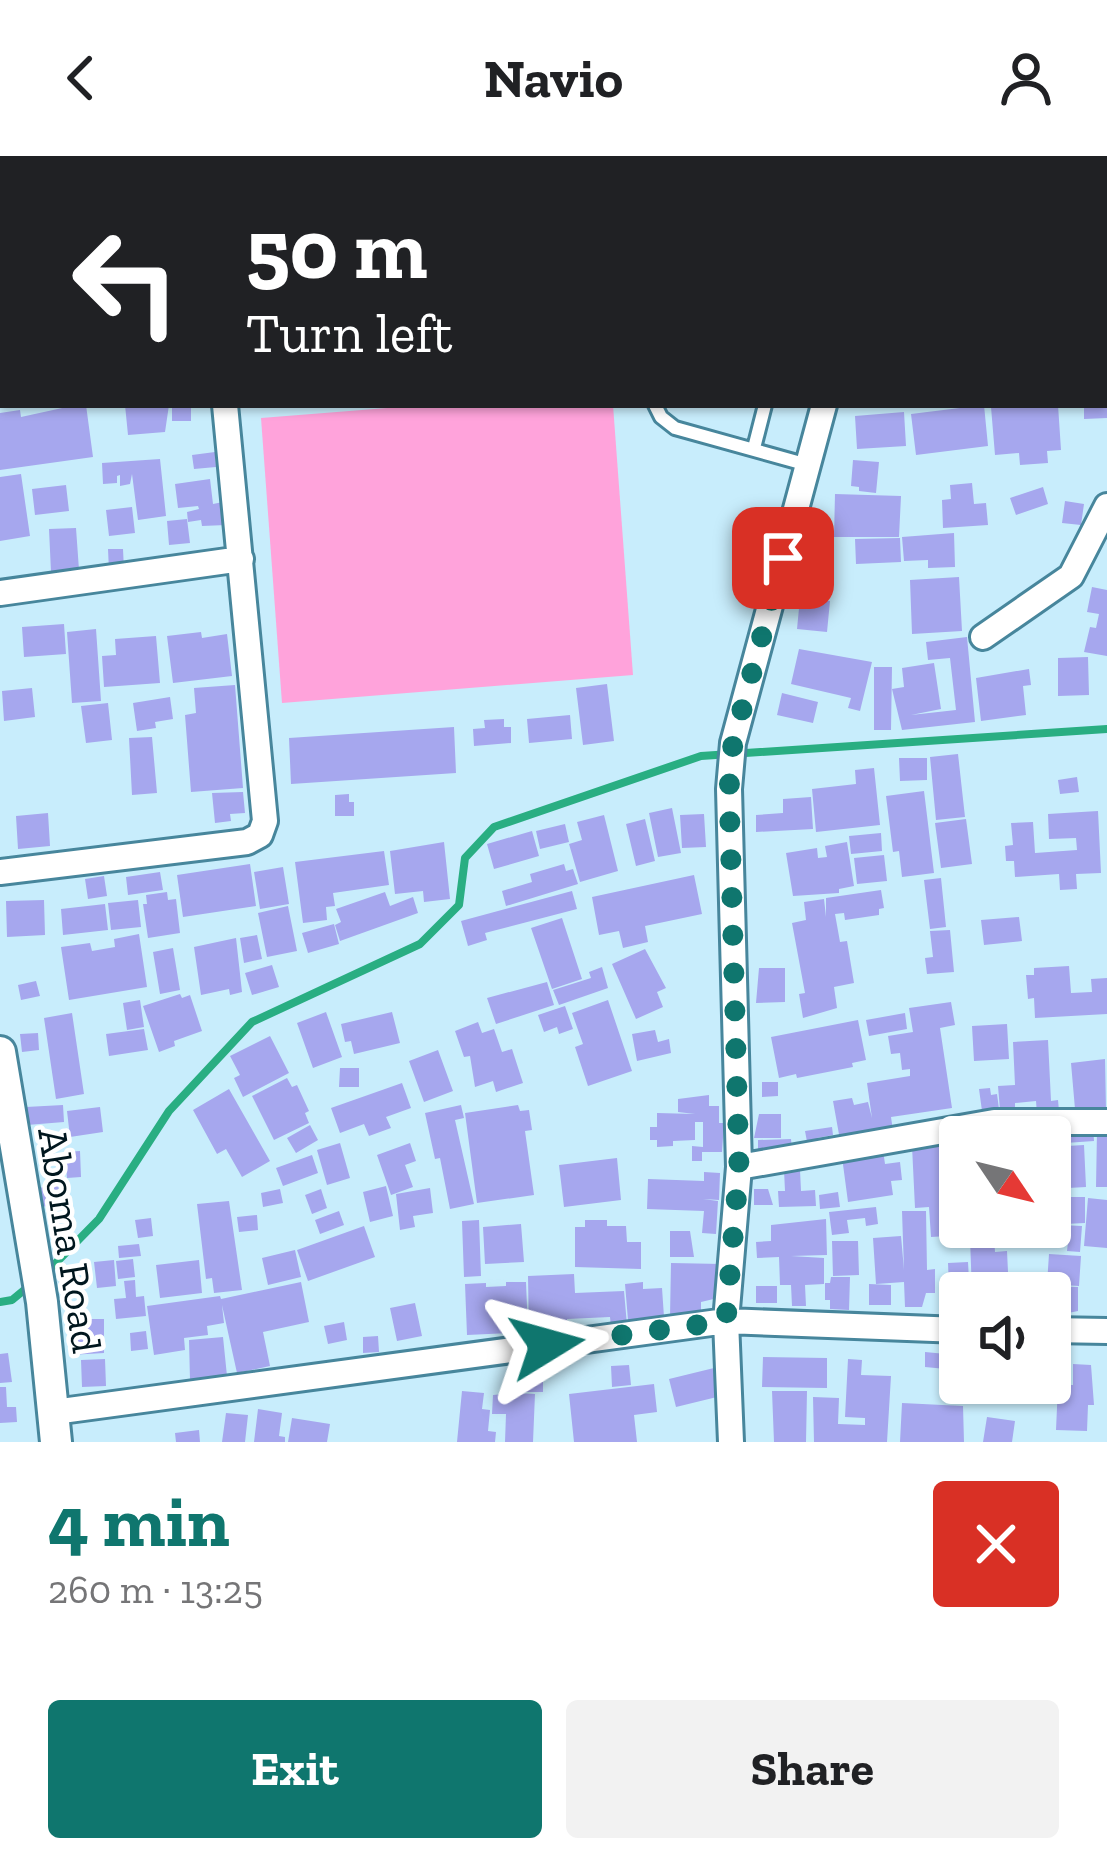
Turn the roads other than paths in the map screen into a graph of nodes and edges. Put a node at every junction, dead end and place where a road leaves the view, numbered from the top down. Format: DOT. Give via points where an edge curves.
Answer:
graph roads {
  1 [pos="225,408"];
  2 [pos="656,408"];
  3 [pos="764,408"];
  4 [pos="823,408"];
  5 [pos="754,448"];
  6 [pos="808,465"];
  7 [pos="1107,506"];
  8 [pos="241,559"];
  9 [pos="0,593"];
  10 [pos="983,637"];
  11 [pos="0,872"];
  12 [pos="0,1052"];
  13 [pos="4,1116"];
  14 [pos="1107,1122"];
  15 [pos="739,1167"];
  16 [pos="726,1321"];
  17 [pos="939,1329"];
  18 [pos="1071,1330"];
  19 [pos="1107,1331"];
  20 [pos="55,1427"];
  21 [pos="731,1442"];
  1 -- 8 [label="street"];
  2 -- 5 [label="lane" via="675,428"];
  3 -- 5 [label="lane"];
  4 -- 6 [label="street"];
  5 -- 6 [label="lane"];
  6 -- 15 [label="street" via="733,743"];
  7 -- 10 [label="street" via="1071,576"];
  8 -- 9 [label="street"];
  8 -- 11 [label="street" via="260,835"];
  12 -- 13 [label="street, Aboma Road"];
  13 -- 20 [label="street, Aboma Road" via="42,1302"];
  14 -- 15 [label="street" via="994,1122"];
  15 -- 16 [label="street"];
  16 -- 17 [label="street"];
  16 -- 20 [label="street"];
  16 -- 21 [label="street"];
  18 -- 19 [label="street"];
}
